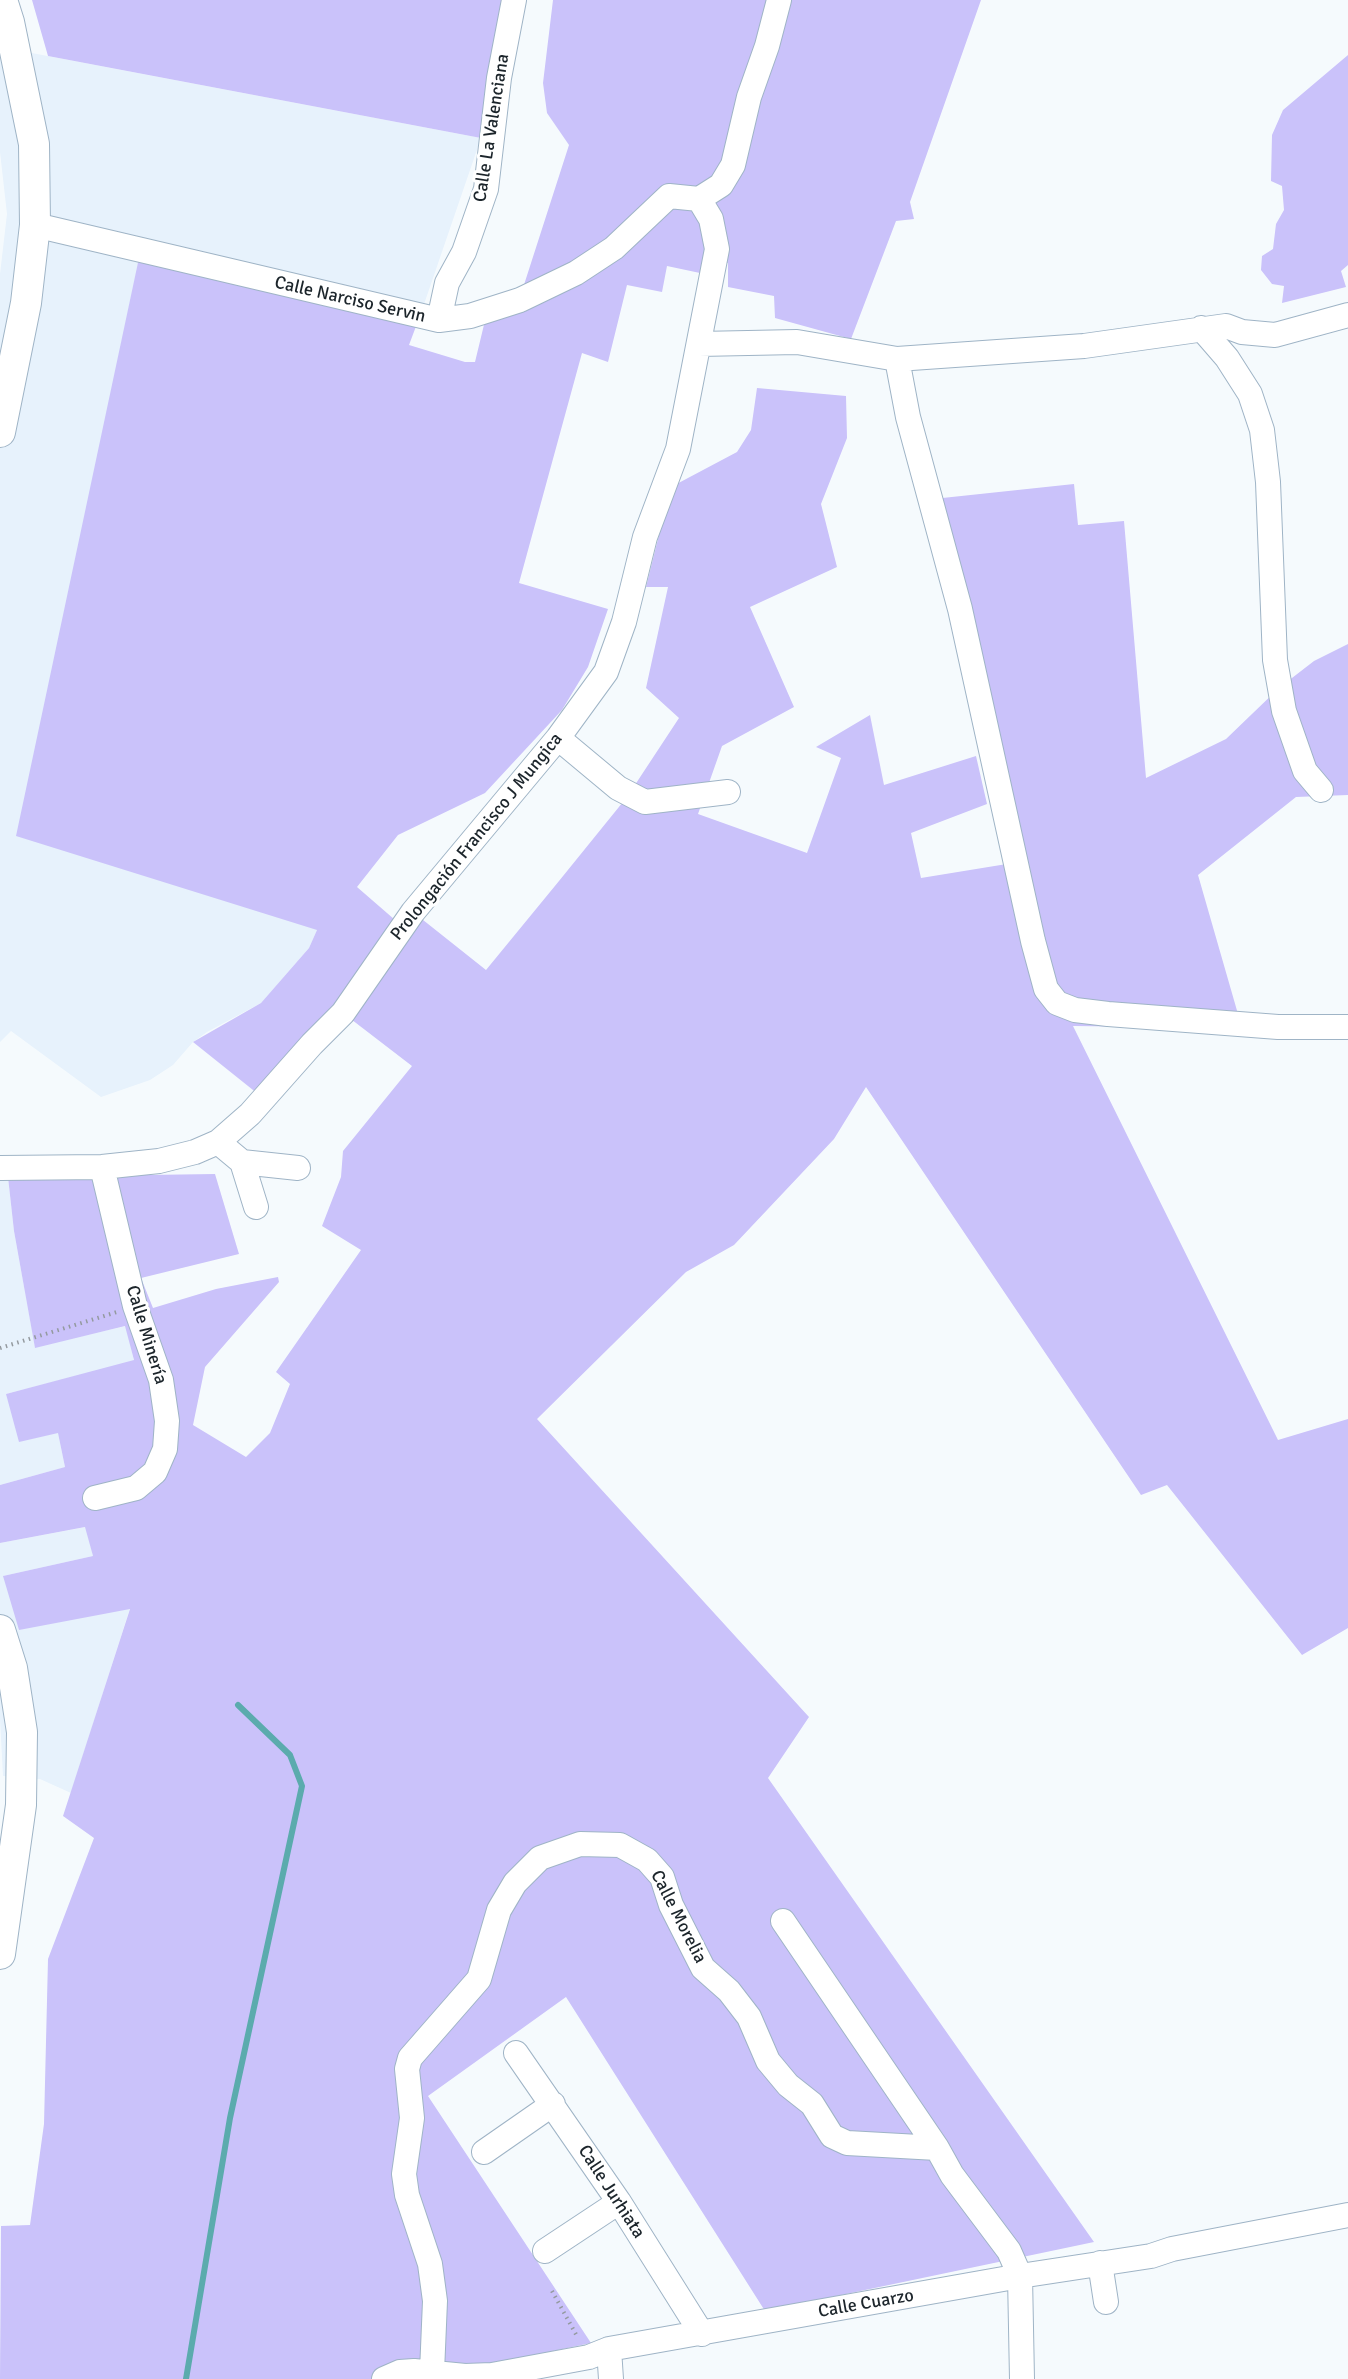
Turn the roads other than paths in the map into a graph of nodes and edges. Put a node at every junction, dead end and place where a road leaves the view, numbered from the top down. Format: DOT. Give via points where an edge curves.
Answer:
graph roads {
  1 [pos="2,0"];
  2 [pos="514,0"];
  3 [pos="779,0"];
  4 [pos="699,199"];
  5 [pos="35,225"];
  6 [pos="1348,315"];
  7 [pos="439,320"];
  8 [pos="1201,328"];
  9 [pos="699,344"];
  10 [pos="897,359"];
  11 [pos="0,432"];
  12 [pos="558,738"];
  13 [pos="1321,790"];
  14 [pos="728,792"];
  15 [pos="1348,1027"];
  16 [pos="218,1142"];
  17 [pos="242,1162"];
  18 [pos="102,1167"];
  19 [pos="0,1168"];
  20 [pos="298,1168"];
  21 [pos="256,1207"];
  22 [pos="95,1498"];
  23 [pos="0,1630"];
  24 [pos="783,1921"];
  25 [pos="0,1953"];
  26 [pos="516,2053"];
  27 [pos="553,2104"];
  28 [pos="937,2148"];
  29 [pos="484,2152"];
  30 [pos="619,2202"];
  31 [pos="1348,2215"];
  32 [pos="545,2251"];
  33 [pos="1100,2263"];
  34 [pos="1020,2276"];
  35 [pos="1106,2302"];
  36 [pos="702,2334"];
  37 [pos="599,2353"];
  38 [pos="432,2372"];
  39 [pos="384,2379"];
  40 [pos="611,2379"];
  41 [pos="1022,2379"];
  1 -- 5 [label="main road" via="34,144"];
  2 -- 7 [label="street, Calle La Valenciana" via="499,78 486,189 464,252 447,284"];
  3 -- 4 [label="street" via="749,96 733,165 721,185"];
  4 -- 7 [label="street, Calle Narciso Servin" via="669,196 614,248 576,273 520,300 470,316"];
  4 -- 9 [label="street" via="711,219 717,249"];
  5 -- 7 [label="street, Calle Narciso Servin"];
  5 -- 11 [label="main road" via="26,303"];
  6 -- 8 [label="street" via="1275,336 1226,326"];
  8 -- 10 [label="street" via="1084,346"];
  8 -- 13 [label="street" via="1250,394 1262,430 1276,670 1284,711 1305,771"];
  9 -- 10 [label="street" via="797,342"];
  9 -- 12 [label="street, Prolongación Francisco J Mungica" via="678,449 645,537 624,621 606,672"];
  10 -- 15 [label="street" via="908,417 960,609 1046,989 1057,1003 1075,1010 1278,1027"];
  12 -- 14 [label="street" via="618,788 645,802"];
  12 -- 16 [label="street, Prolongación Francisco J Mungica" via="413,912 343,1012 250,1114"];
  16 -- 17 [label="street"];
  16 -- 18 [label="street, Prolongación Francisco J Mungica" via="159,1161"];
  17 -- 20 [label="street"];
  17 -- 21 [label="street"];
  18 -- 19 [label="street, Prolongación Francisco J Mungica"];
  18 -- 22 [label="street, Calle Minería" via="135,1306 161,1380 167,1421 165,1449 155,1472 136,1488"];
  23 -- 25 [label="main road" via="12,1668 22,1732 21,1805"];
  24 -- 28 [label="street"];
  26 -- 27 [label="street, Calle Jurhiata"];
  27 -- 29 [label="street"];
  27 -- 30 [label="street, Calle Jurhiata"];
  28 -- 34 [label="street" via="952,2175 1009,2251"];
  28 -- 38 [label="street, Calle Morelia" via="846,2143 832,2136 812,2104 788,2085 768,2061 749,2017 703,1968 671,1905 662,1877 647,1860 620,1845 580,1844 540,1858 515,1883 499,1910 479,1979 410,2058 407,2069 412,2118 404,2174 430,2264 435,2301"];
  30 -- 32 [label="street"];
  30 -- 36 [label="street, Calle Jurhiata"];
  31 -- 33 [label="street, Calle Cuarzo"];
  33 -- 34 [label="street, Calle Cuarzo"];
  33 -- 35 [label="street"];
  34 -- 36 [label="street, Calle Cuarzo"];
  34 -- 41 [label="street"];
  36 -- 37 [label="street, Calle Cuarzo"];
  37 -- 38 [label="street, Calle Cuarzo" via="492,2375"];
  37 -- 40 [label="street"];
  38 -- 39 [label="street, Calle Cuarzo" via="400,2372"];
}
